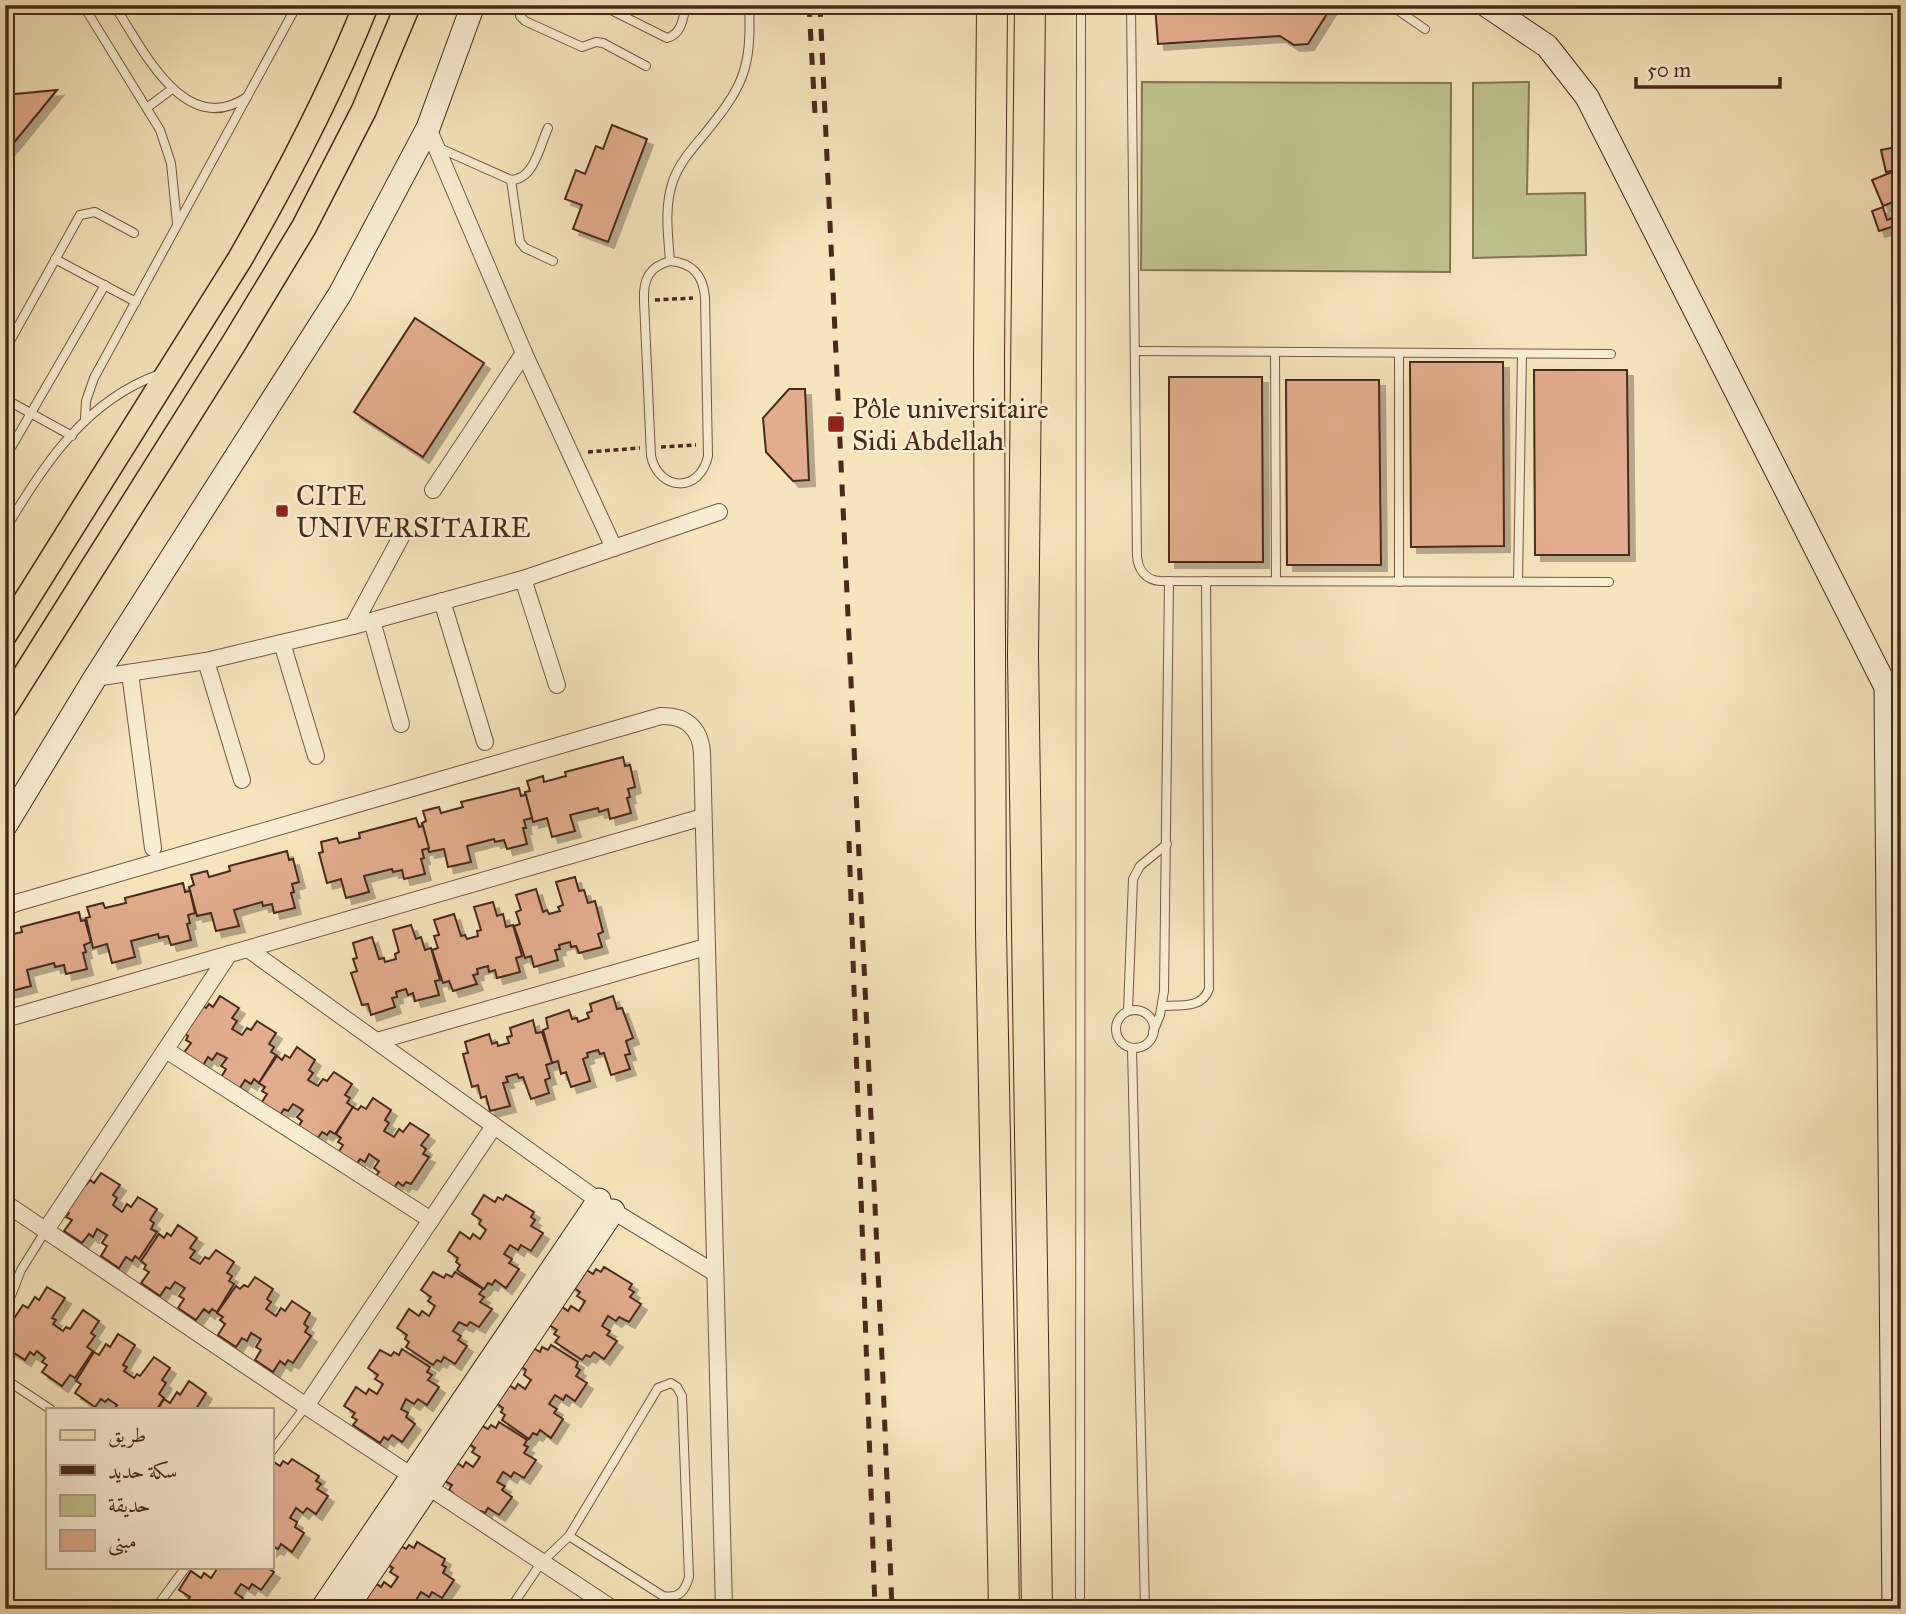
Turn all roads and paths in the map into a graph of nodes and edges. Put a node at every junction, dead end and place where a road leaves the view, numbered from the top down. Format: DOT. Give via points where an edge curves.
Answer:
graph roads {
  1 [pos="23,5"];
  2 [pos="83,5"];
  3 [pos="114,5"];
  4 [pos="297,5"];
  5 [pos="366,5"];
  6 [pos="408,5"];
  7 [pos="473,5"];
  8 [pos="523,5"];
  9 [pos="601,5"];
  10 [pos="686,5"];
  11 [pos="749,5"];
  12 [pos="992,5"];
  13 [pos="1030,5"];
  14 [pos="1081,5"];
  15 [pos="1131,5"];
  16 [pos="1390,5"];
  17 [pos="1486,5"];
  18 [pos="5,13"];
  19 [pos="1425,29"];
  20 [pos="646,66"];
  21 [pos="172,89"];
  22 [pos="249,96"];
  23 [pos="148,107"];
  24 [pos="548,128"];
  25 [pos="431,137"];
  26 [pos="511,180"];
  27 [pos="177,224"];
  28 [pos="134,233"];
  29 [pos="55,258"];
  30 [pos="553,261"];
  31 [pos="670,261"];
  32 [pos="105,285"];
  33 [pos="705,297"];
  34 [pos="644,301"];
  35 [pos="136,302"];
  36 [pos="5,350"];
  37 [pos="1135,352"];
  38 [pos="1275,352"];
  39 [pos="524,353"];
  40 [pos="1399,353"];
  41 [pos="1522,354"];
  42 [pos="1611,354"];
  43 [pos="169,371"];
  44 [pos="5,399"];
  45 [pos="30,413"];
  46 [pos="85,419"];
  47 [pos="72,436"];
  48 [pos="5,458"];
  49 [pos="433,490"];
  50 [pos="719,512"];
  51 [pos="5,530"];
  52 [pos="401,537"];
  53 [pos="614,548"];
  54 [pos="523,579"];
  55 [pos="1169,581"];
  56 [pos="1206,581"];
  57 [pos="1276,581"];
  58 [pos="1399,582"];
  59 [pos="1518,582"];
  60 [pos="1609,582"];
  61 [pos="442,601"];
  62 [pos="372,621"];
  63 [pos="353,626"];
  64 [pos="5,634"];
  65 [pos="282,643"];
  66 [pos="206,661"];
  67 [pos="130,673"];
  68 [pos="95,678"];
  69 [pos="557,685"];
  70 [pos="5,707"];
  71 [pos="401,724"];
  72 [pos="485,742"];
  73 [pos="316,756"];
  74 [pos="242,780"];
  75 [pos="703,817"];
  76 [pos="5,826"];
  77 [pos="1167,844"];
  78 [pos="153,848"];
  79 [pos="5,908"];
  80 [pos="706,947"];
  81 [pos="248,949"];
  82 [pos="229,954"];
  83 [pos="1162,1006"];
  84 [pos="1128,1011"];
  85 [pos="5,1019"];
  86 [pos="1153,1032"];
  87 [pos="377,1041"];
  88 [pos="1132,1048"];
  89 [pos="166,1050"];
  90 [pos="494,1126"];
  91 [pos="5,1203"];
  92 [pos="606,1206"];
  93 [pos="431,1220"];
  94 [pos="46,1230"];
  95 [pos="715,1273"];
  96 [pos="5,1311"];
  97 [pos="5,1379"];
  98 [pos="5,1395"];
  99 [pos="306,1406"];
  100 [pos="48,1408"];
  101 [pos="5,1431"];
  102 [pos="273,1449"];
  103 [pos="421,1480"];
  104 [pos="569,1536"];
  105 [pos="541,1563"];
  106 [pos="185,1568"];
  107 [pos="155,1609"];
  108 [pos="322,1609"];
  109 [pos="346,1609"];
  110 [pos="510,1609"];
  111 [pos="613,1609"];
  112 [pos="724,1609"];
  113 [pos="1004,1609"];
  114 [pos="1037,1609"];
  115 [pos="1080,1609"];
  116 [pos="1145,1609"];
  117 [pos="1894,1609"];
  1 -- 18 [label="path"];
  2 -- 23 [label="lane"];
  3 -- 21 [label="lane"];
  4 -- 22 [label="lane"];
  5 -- 43 [label="main road" via="331,87 272,203"];
  6 -- 70 [label="main road" via="364,110 304,226"];
  7 -- 25 [label="street"];
  8 -- 20 [label="lane" via="523,20 582,47 603,43"];
  9 -- 10 [label="lane" via="667,38 680,28"];
  11 -- 31 [label="lane" via="749,56 739,87 673,182 667,219"];
  12 -- 113 [label="highway" via="990,932"];
  13 -- 114 [label="highway" via="1023,654"];
  14 -- 115 [label="lane"];
  15 -- 37 [label="lane"];
  16 -- 19 [label="lane"];
  17 -- 117 [label="street" via="1547,46 1587,97 1886,687"];
  21 -- 22 [label="lane" via="188,102 211,108"];
  21 -- 23 [label="lane"];
  22 -- 27 [label="lane"];
  23 -- 27 [label="lane" via="171,163"];
  24 -- 26 [label="lane" via="528,173"];
  25 -- 26 [label="lane"];
  25 -- 39 [label="street"];
  25 -- 68 [label="street" via="340,293"];
  26 -- 30 [label="lane" via="520,242"];
  27 -- 35 [label="lane"];
  28 -- 29 [label="lane" via="87,212 75,221"];
  29 -- 32 [label="lane"];
  29 -- 36 [label="lane"];
  31 -- 33 [label="lane" via="693,268"];
  31 -- 34 [label="lane" via="649,274 643,286"];
  32 -- 35 [label="lane"];
  32 -- 45 [label="lane"];
  33 -- 34 [label="path"];
  33 -- 34 [label="lane" via="708,456 699,476 680,484 659,475 651,456"];
  35 -- 46 [label="lane" via="89,389"];
  37 -- 38 [label="lane"];
  37 -- 55 [label="lane" via="1138,562 1150,579"];
  38 -- 40 [label="lane"];
  38 -- 57 [label="lane"];
  39 -- 49 [label="street"];
  39 -- 53 [label="street"];
  40 -- 41 [label="lane"];
  40 -- 58 [label="lane"];
  41 -- 42 [label="lane"];
  41 -- 59 [label="lane"];
  43 -- 46 [label="lane" via="125,389"];
  43 -- 64 [label="main road"];
  44 -- 45 [label="lane"];
  45 -- 47 [label="lane"];
  45 -- 48 [label="lane"];
  46 -- 47 [label="lane"];
  47 -- 51 [label="lane"];
  50 -- 53 [label="street"];
  52 -- 63 [label="street"];
  53 -- 54 [label="street"];
  54 -- 61 [label="street"];
  54 -- 69 [label="street"];
  55 -- 56 [label="lane"];
  55 -- 77 [label="lane"];
  56 -- 57 [label="lane"];
  56 -- 83 [label="lane" via="1209,989 1197,1003"];
  57 -- 58 [label="lane"];
  58 -- 59 [label="lane"];
  59 -- 60 [label="lane"];
  61 -- 62 [label="street"];
  61 -- 72 [label="street"];
  62 -- 63 [label="street"];
  62 -- 71 [label="street"];
  63 -- 65 [label="street"];
  65 -- 66 [label="street"];
  65 -- 73 [label="street"];
  66 -- 67 [label="street"];
  66 -- 74 [label="street"];
  67 -- 68 [label="street"];
  67 -- 78 [label="street"];
  68 -- 76 [label="street"];
  75 -- 79 [label="street" via="701,740 685,720 661,716"];
  75 -- 80 [label="street"];
  75 -- 81 [label="street"];
  77 -- 83 [label="lane"];
  77 -- 84 [label="lane" via="1140,866 1133,879"];
  80 -- 87 [label="street"];
  80 -- 95 [label="street"];
  81 -- 82 [label="street"];
  81 -- 87 [label="street"];
  82 -- 85 [label="street"];
  82 -- 89 [label="street"];
  83 -- 86 [label="lane"];
  84 -- 86 [label="lane" via="1146,1014"];
  84 -- 88 [label="lane" via="1118,1020 1116,1034"];
  86 -- 88 [label="lane" via="1146,1045"];
  87 -- 90 [label="street"];
  88 -- 116 [label="lane"];
  89 -- 93 [label="street"];
  89 -- 94 [label="street"];
  90 -- 92 [label="street"];
  90 -- 93 [label="street"];
  91 -- 94 [label="street"];
  92 -- 95 [label="street"];
  92 -- 103 [label="street"];
  93 -- 99 [label="street"];
  94 -- 96 [label="lane" via="21,1270"];
  94 -- 99 [label="street"];
  95 -- 112 [label="street"];
  97 -- 100 [label="lane"];
  98 -- 101 [label="lane"];
  99 -- 102 [label="lane"];
  99 -- 103 [label="street"];
  103 -- 105 [label="street"];
  103 -- 108 [label="street"];
  103 -- 109 [label="street"];
  104 -- 104 [label="lane" via="663,1596 679,1595 686,1587 682,1396 677,1387 671,1383 657,1388"];
  104 -- 105 [label="lane"];
  105 -- 110 [label="lane"];
  105 -- 111 [label="street"];
  106 -- 107 [label="lane"];
}
